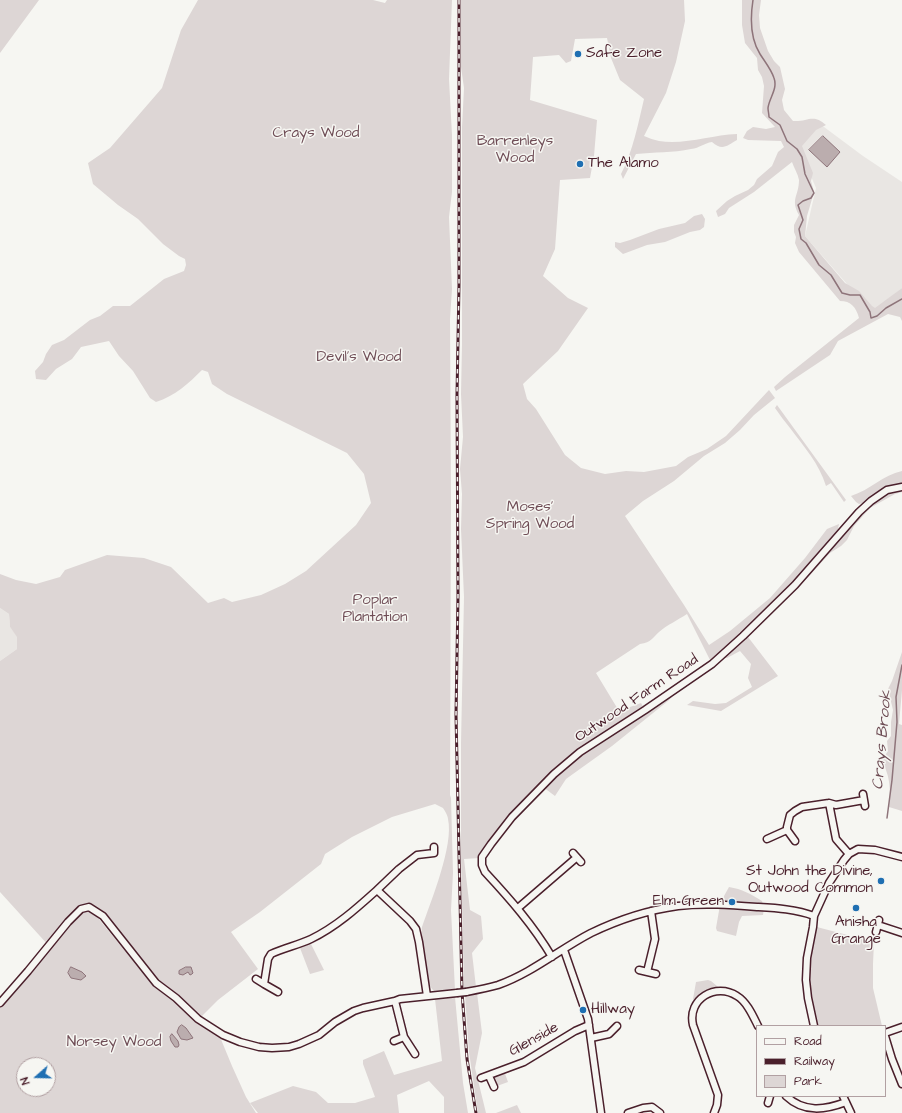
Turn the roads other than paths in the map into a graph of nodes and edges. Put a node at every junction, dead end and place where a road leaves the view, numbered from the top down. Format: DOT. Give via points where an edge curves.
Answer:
graph roads {
  1 [pos="902,486"];
  2 [pos="864,800"];
  3 [pos="829,803"];
  4 [pos="787,830"];
  5 [pos="767,838"];
  6 [pos="795,841"];
  7 [pos="849,854"];
  8 [pos="577,857"];
  9 [pos="902,857"];
  10 [pos="438,859"];
  11 [pos="377,890"];
  12 [pos="518,908"];
  13 [pos="651,912"];
  14 [pos="814,916"];
  15 [pos="878,926"];
  16 [pos="902,933"];
  17 [pos="566,948"];
  18 [pos="552,957"];
  19 [pos="639,970"];
  20 [pos="647,972"];
  21 [pos="656,974"];
  22 [pos="256,979"];
  23 [pos="264,984"];
  24 [pos="278,992"];
  25 [pos="427,996"];
  26 [pos="395,1002"];
  27 [pos="0,1003"];
  28 [pos="589,1025"];
  29 [pos="757,1025"];
  30 [pos="814,1025"];
  31 [pos="617,1026"];
  32 [pos="902,1027"];
  33 [pos="886,1035"];
  34 [pos="404,1037"];
  35 [pos="591,1038"];
  36 [pos="886,1038"];
  37 [pos="394,1041"];
  38 [pos="415,1054"];
  39 [pos="489,1076"];
  40 [pos="481,1078"];
  41 [pos="902,1084"];
  42 [pos="494,1087"];
  43 [pos="770,1097"];
  44 [pos="787,1097"];
  45 [pos="844,1099"];
  46 [pos="768,1103"];
  47 [pos="805,1110"];
  48 [pos="601,1113"];
  49 [pos="628,1113"];
  50 [pos="660,1113"];
  51 [pos="714,1113"];
  52 [pos="851,1113"];
  1 -- 12 [label="street, Outwood Farm Road" via="887,490 859,512 795,585 712,664 580,752 512,817 482,857 482,865 485,872"];
  2 -- 3 [label="street"];
  3 -- 4 [label="street" via="794,811 787,822"];
  3 -- 7 [label="street" via="836,839"];
  4 -- 5 [label="street"];
  4 -- 6 [label="street"];
  7 -- 9 [label="street" via="858,849 869,849"];
  7 -- 14 [label="street" via="838,867"];
  8 -- 12 [label="street"];
  10 -- 11 [label="street" via="434,850 417,855"];
  11 -- 23 [label="street" via="355,911 323,932 270,954"];
  11 -- 25 [label="street" via="416,929"];
  12 -- 18 [label="street, Outwood Farm Road"];
  13 -- 14 [label="street" via="678,906 720,905 773,908"];
  13 -- 17 [label="street" via="603,928"];
  13 -- 20 [label="street" via="655,939"];
  14 -- 30 [label="street" via="806,980"];
  15 -- 16 [label="street"];
  17 -- 18 [label="street"];
  17 -- 28 [label="street"];
  18 -- 25 [label="street, bridge" via="505,982 489,987"];
  19 -- 20 [label="street"];
  20 -- 21 [label="street"];
  22 -- 23 [label="street"];
  23 -- 24 [label="street"];
  25 -- 26 [label="street" via="400,999"];
  26 -- 27 [label="street" via="354,1011 310,1040 289,1047 259,1047 240,1042 223,1035 198,1019 156,983 102,916 89,907 81,909 68,922"];
  26 -- 34 [label="street"];
  28 -- 35 [label="street"];
  28 -- 39 [label="street, Glenside" via="524,1062"];
  29 -- 51 [label="street" via="742,1000 730,993 707,994 695,1005 691,1014 693,1025 718,1095"];
  31 -- 35 [label="street" via="608,1034"];
  32 -- 33 [label="street"];
  34 -- 37 [label="street"];
  34 -- 38 [label="street"];
  35 -- 48 [label="street"];
  36 -- 41 [label="street"];
  39 -- 40 [label="street, Glenside"];
  39 -- 42 [label="street"];
  43 -- 46 [label="street"];
  44 -- 47 [label="street"];
  45 -- 47 [label="street" via="822,1109"];
  45 -- 52 [label="street"];
  49 -- 50 [label="street" via="652,1107"];
}
